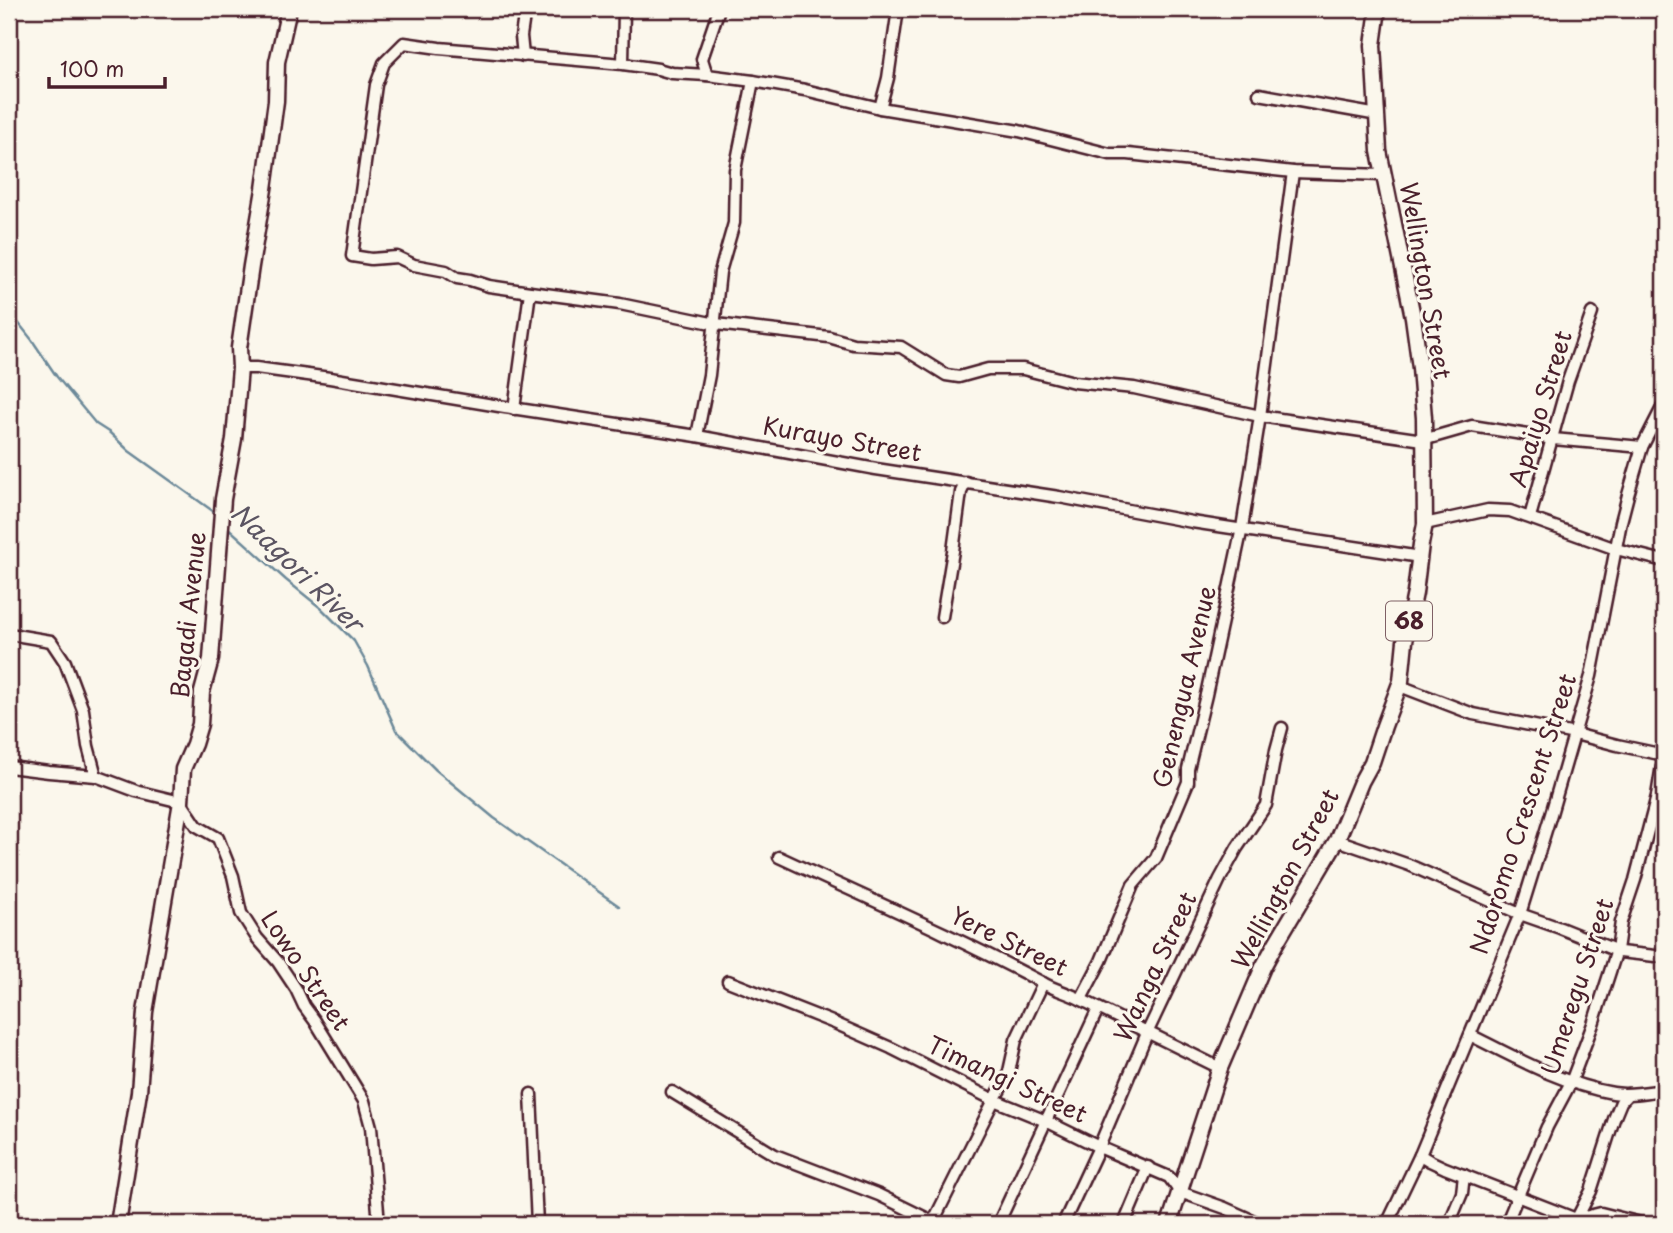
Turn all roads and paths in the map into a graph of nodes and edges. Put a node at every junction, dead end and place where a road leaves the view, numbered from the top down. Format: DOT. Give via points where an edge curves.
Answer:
graph roads {
  1 [pos="289,9"];
  2 [pos="525,9"];
  3 [pos="624,9"];
  4 [pos="719,9"];
  5 [pos="898,9"];
  6 [pos="1378,9"];
  7 [pos="523,56"];
  8 [pos="623,64"];
  9 [pos="707,75"];
  10 [pos="752,81"];
  11 [pos="1259,94"];
  12 [pos="880,107"];
  13 [pos="1378,115"];
  14 [pos="1293,172"];
  15 [pos="1383,175"];
  16 [pos="530,292"];
  17 [pos="1592,313"];
  18 [pos="716,324"];
  19 [pos="240,368"];
  20 [pos="1664,404"];
  21 [pos="514,409"];
  22 [pos="1260,416"];
  23 [pos="697,436"];
  24 [pos="1553,439"];
  25 [pos="1423,440"];
  26 [pos="1642,447"];
  27 [pos="966,482"];
  28 [pos="1530,517"];
  29 [pos="1425,524"];
  30 [pos="1242,528"];
  31 [pos="1616,549"];
  32 [pos="1420,557"];
  33 [pos="1664,561"];
  34 [pos="942,617"];
  35 [pos="9,634"];
  36 [pos="1400,687"];
  37 [pos="1282,728"];
  38 [pos="1575,734"];
  39 [pos="1664,754"];
  40 [pos="9,767"];
  41 [pos="96,776"];
  42 [pos="181,802"];
  43 [pos="1337,840"];
  44 [pos="779,857"];
  45 [pos="1520,914"];
  46 [pos="1617,950"];
  47 [pos="1664,957"];
  48 [pos="729,981"];
  49 [pos="1043,984"];
  50 [pos="1081,999"];
  51 [pos="1098,1009"];
  52 [pos="1148,1031"];
  53 [pos="1470,1035"];
  54 [pos="1220,1068"];
  55 [pos="1571,1082"];
  56 [pos="1663,1088"];
  57 [pos="672,1092"];
  58 [pos="531,1094"];
  59 [pos="1628,1094"];
  60 [pos="994,1100"];
  61 [pos="1046,1121"];
  62 [pos="1099,1147"];
  63 [pos="1420,1155"];
  64 [pos="1148,1167"];
  65 [pos="1464,1175"];
  66 [pos="1180,1192"];
  67 [pos="1518,1195"];
  68 [pos="9,1220"];
  69 [pos="1575,1222"];
  70 [pos="1255,1223"];
  71 [pos="31,1224"];
  72 [pos="118,1224"];
  73 [pos="379,1224"];
  74 [pos="537,1224"];
  75 [pos="935,1224"];
  76 [pos="998,1224"];
  77 [pos="1063,1224"];
  78 [pos="1124,1224"];
  79 [pos="1169,1224"];
  80 [pos="1387,1224"];
  81 [pos="1449,1224"];
  82 [pos="1506,1224"];
  83 [pos="1646,1224"];
  1 -- 19 [label="main road, Bagadi Avenue" via="277,62 276,101 239,348"];
  2 -- 7 [label="street"];
  3 -- 8 [label="street"];
  4 -- 9 [label="street" via="702,60"];
  5 -- 12 [label="street"];
  6 -- 13 [label="main road, Wellington Street / 68" via="1373,45"];
  7 -- 8 [label="street"];
  7 -- 16 [label="street" via="404,43 384,63 376,85 352,256 397,257 457,278"];
  8 -- 9 [label="street"];
  9 -- 10 [label="street"];
  10 -- 12 [label="street"];
  10 -- 18 [label="street" via="735,170 734,223 720,272"];
  11 -- 13 [label="street"];
  12 -- 14 [label="street" via="1019,131 1110,154"];
  13 -- 15 [label="main road, Wellington Street / 68"];
  14 -- 15 [label="street"];
  14 -- 22 [label="street, Genengua Avenue"];
  15 -- 25 [label="main road, Wellington Street / 68" via="1413,317"];
  16 -- 18 [label="street"];
  16 -- 21 [label="street"];
  17 -- 24 [label="street, Apaiyo Street"];
  18 -- 22 [label="street" via="901,347 946,375 1023,369"];
  18 -- 23 [label="street"];
  19 -- 21 [label="street, Kurayo Street"];
  19 -- 42 [label="main road, Bagadi Avenue" via="223,499 211,659 200,723 183,769"];
  20 -- 26 [label="street, Ndoromo Crescent Street"];
  21 -- 23 [label="street, Kurayo Street"];
  22 -- 25 [label="street"];
  22 -- 30 [label="street, Genengua Avenue"];
  23 -- 27 [label="street, Kurayo Street"];
  24 -- 25 [label="street" via="1472,426"];
  24 -- 26 [label="street"];
  24 -- 28 [label="street, Apaiyo Street"];
  25 -- 29 [label="main road, Wellington Street / 68"];
  26 -- 31 [label="street, Ndoromo Crescent Street"];
  27 -- 30 [label="street, Kurayo Street"];
  27 -- 34 [label="street"];
  28 -- 29 [label="street" via="1488,510"];
  28 -- 31 [label="street"];
  29 -- 32 [label="main road, Wellington Street / 68"];
  30 -- 32 [label="street, Kurayo Street"];
  30 -- 50 [label="street, Genengua Avenue" via="1188,782 1156,858 1133,886"];
  31 -- 33 [label="street"];
  31 -- 38 [label="street, Ndoromo Crescent Street"];
  32 -- 36 [label="main road, Wellington Street / 68"];
  35 -- 41 [label="street" via="51,642 65,662 83,710"];
  36 -- 38 [label="street" via="1473,714"];
  36 -- 43 [label="main road, Wellington Street / 68"];
  37 -- 52 [label="street, Wanga Street" via="1266,805 1220,879"];
  38 -- 39 [label="street"];
  38 -- 45 [label="street, Ndoromo Crescent Street"];
  39 -- 46 [label="street, Umeregu Street"];
  40 -- 41 [label="street"];
  41 -- 42 [label="street"];
  42 -- 72 [label="main road, Bagadi Avenue" via="145,1012 139,1092"];
  42 -- 73 [label="street, Lowo Street" via="197,826 218,838 241,913 296,989 364,1101 371,1127"];
  43 -- 45 [label="street" via="1409,865"];
  43 -- 54 [label="main road, Wellington Street / 68" via="1276,943"];
  44 -- 49 [label="street, Yere Street"];
  45 -- 46 [label="street"];
  45 -- 53 [label="street, Ndoromo Crescent Street"];
  46 -- 47 [label="street"];
  46 -- 55 [label="street, Umeregu Street"];
  48 -- 60 [label="street, Timangi Street" via="879,1042"];
  49 -- 50 [label="street, Yere Street"];
  49 -- 60 [label="street" via="1016,1040 1008,1076"];
  50 -- 51 [label="street, Yere Street"];
  51 -- 52 [label="street, Yere Street"];
  51 -- 61 [label="street"];
  52 -- 54 [label="street, Yere Street"];
  52 -- 62 [label="street, Wanga Street"];
  53 -- 55 [label="street"];
  53 -- 63 [label="street, Ndoromo Crescent Street"];
  54 -- 66 [label="main road, Wellington Street / 68"];
  55 -- 59 [label="street"];
  55 -- 67 [label="street, Umeregu Street"];
  56 -- 59 [label="street"];
  57 -- 75 [label="street" via="775,1155 878,1195"];
  58 -- 74 [label="street"];
  59 -- 69 [label="street"];
  60 -- 61 [label="street, Timangi Street"];
  60 -- 75 [label="street"];
  61 -- 62 [label="street, Timangi Street"];
  61 -- 76 [label="street"];
  62 -- 64 [label="street, Timangi Street"];
  62 -- 77 [label="street, Wanga Street"];
  63 -- 65 [label="street"];
  63 -- 80 [label="street, Ndoromo Crescent Street"];
  64 -- 66 [label="street, Timangi Street" via="1169,1177"];
  64 -- 78 [label="street"];
  65 -- 67 [label="street"];
  65 -- 81 [label="street"];
  66 -- 70 [label="street, Timangi Street"];
  66 -- 79 [label="main road, Wellington Street / 68"];
  67 -- 69 [label="street"];
  67 -- 82 [label="street, Umeregu Street"];
  68 -- 71 [label="street"];
  69 -- 83 [label="street" via="1601,1213"];
}
